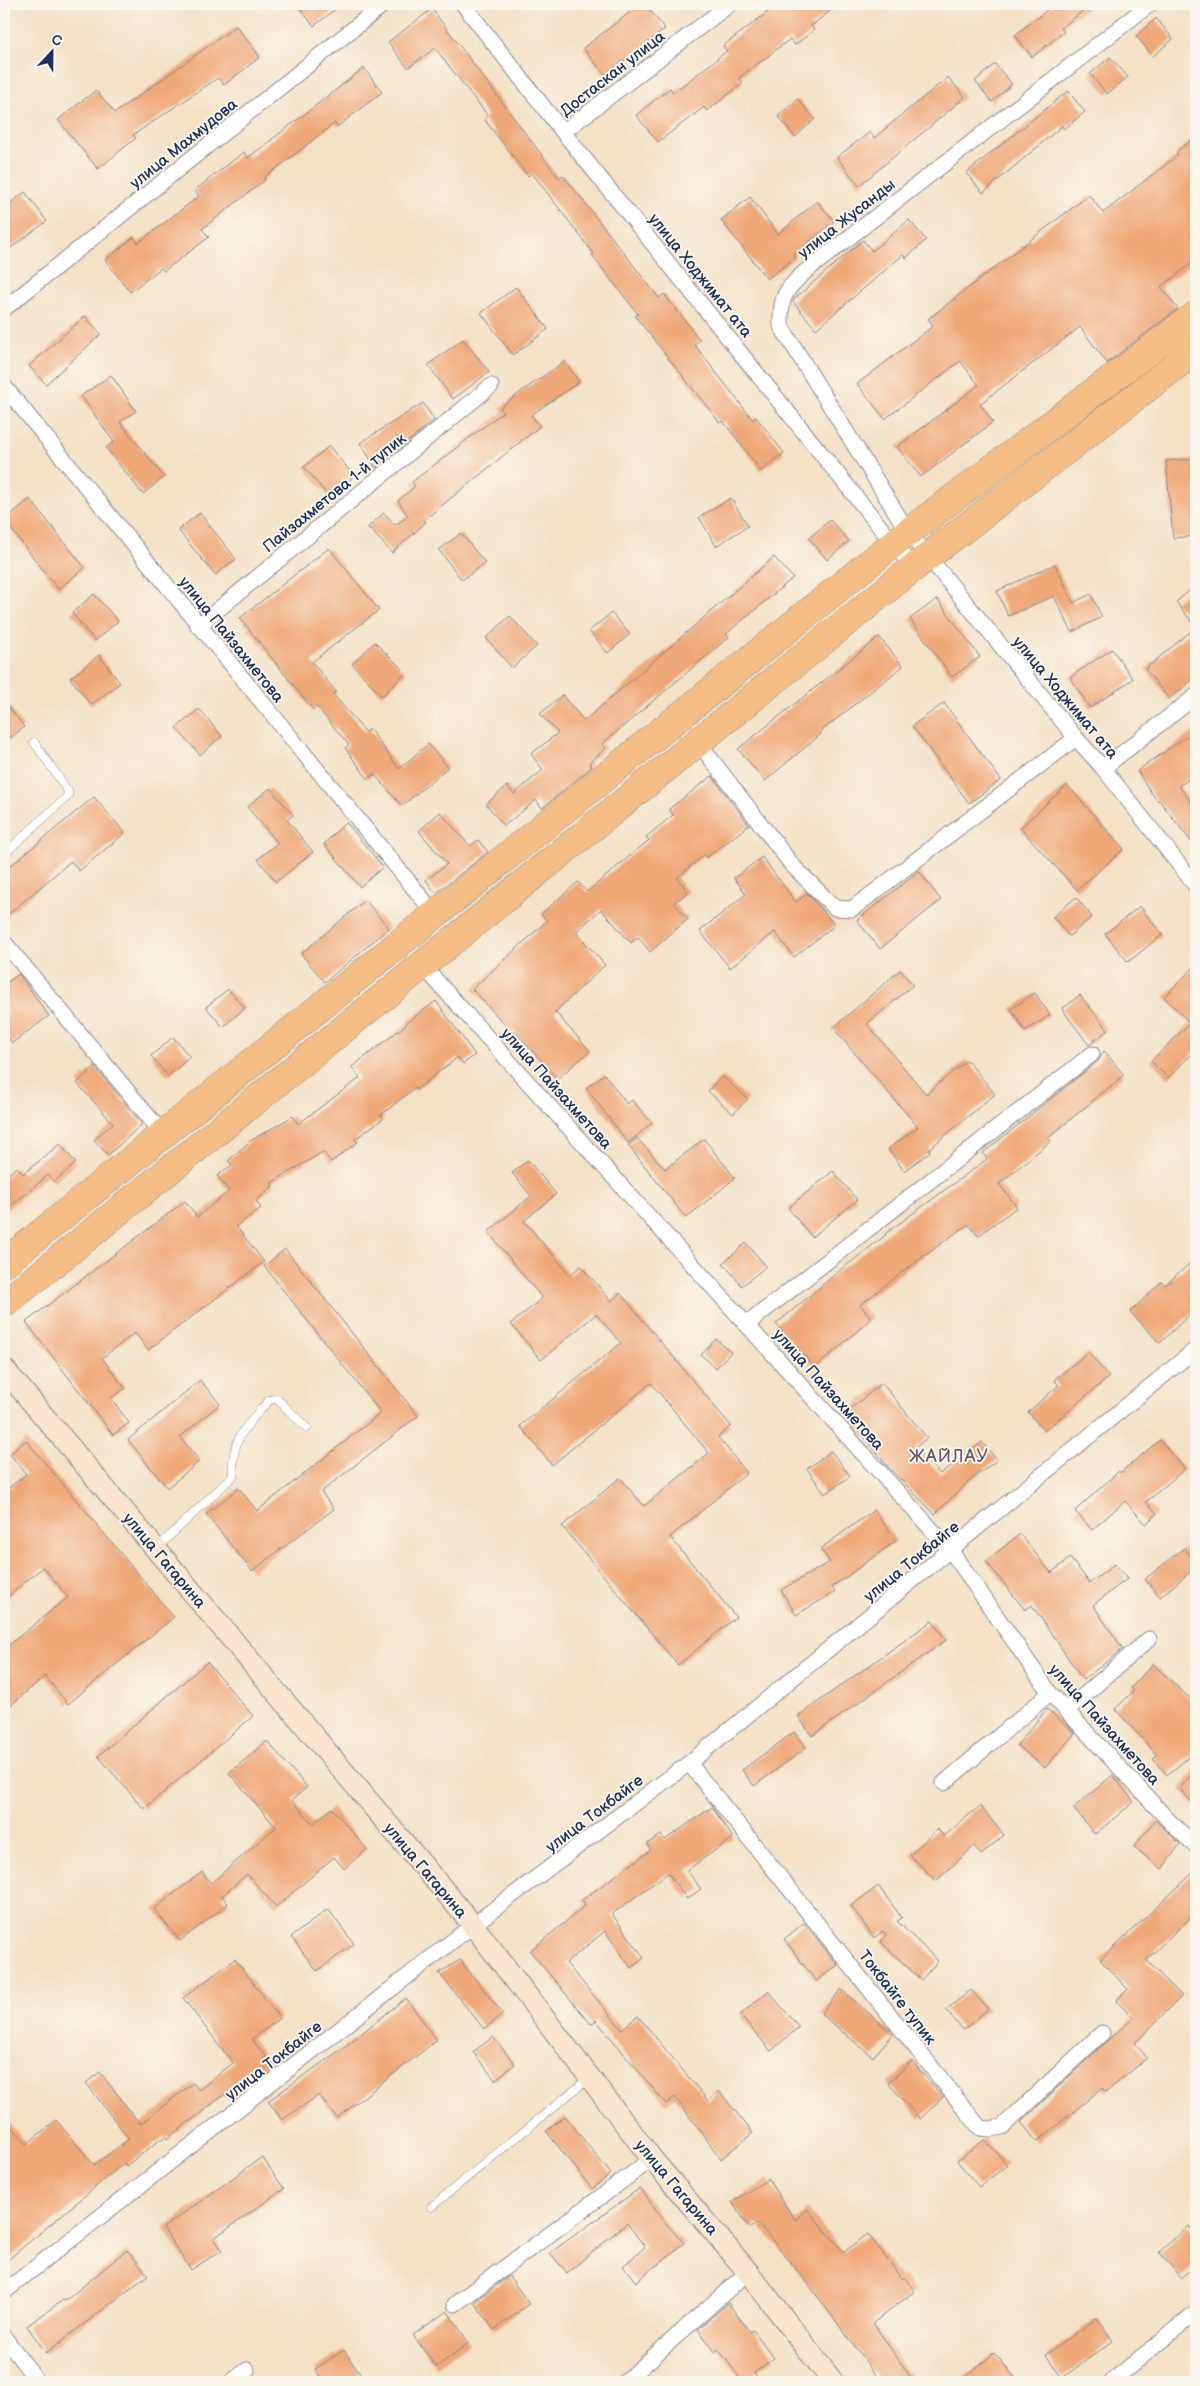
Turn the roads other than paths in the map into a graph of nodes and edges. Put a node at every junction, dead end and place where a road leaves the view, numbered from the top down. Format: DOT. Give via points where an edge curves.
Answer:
graph roads {
  1 [pos="384,4"];
  2 [pos="463,4"];
  3 [pos="730,4"];
  4 [pos="1150,4"];
  5 [pos="563,132"];
  6 [pos="4,309"];
  7 [pos="1196,315"];
  8 [pos="1196,350"];
  9 [pos="4,386"];
  10 [pos="491,386"];
  11 [pos="901,538"];
  12 [pos="920,562"];
  13 [pos="198,626"];
  14 [pos="1196,696"];
  15 [pos="1076,738"];
  16 [pos="34,742"];
  17 [pos="698,742"];
  18 [pos="1103,768"];
  19 [pos="4,854"];
  20 [pos="1196,886"];
  21 [pos="435,914"];
  22 [pos="4,942"];
  23 [pos="422,965"];
  24 [pos="1092,1054"];
  25 [pos="163,1134"];
  26 [pos="4,1263"];
  27 [pos="4,1304"];
  28 [pos="747,1324"];
  29 [pos="1196,1349"];
  30 [pos="4,1369"];
  31 [pos="307,1428"];
  32 [pos="156,1549"];
  33 [pos="951,1551"];
  34 [pos="1149,1639"];
  35 [pos="1050,1693"];
  36 [pos="1066,1711"];
  37 [pos="689,1763"];
  38 [pos="944,1783"];
  39 [pos="1196,1846"];
  40 [pos="473,1926"];
  41 [pos="1102,2033"];
  42 [pos="590,2078"];
  43 [pos="652,2159"];
  44 [pos="431,2207"];
  45 [pos="748,2272"];
  46 [pos="4,2292"];
  47 [pos="455,2304"];
  48 [pos="1196,2312"];
  49 [pos="4,2337"];
  50 [pos="246,2370"];
  51 [pos="38,2382"];
  52 [pos="231,2382"];
  53 [pos="626,2382"];
  54 [pos="833,2382"];
  55 [pos="1111,2382"];
  1 -- 6 [label="street, улица Махмудова"];
  2 -- 5 [label="street, улица Ходжимат ата"];
  3 -- 5 [label="street, Достаскан улица"];
  4 -- 11 [label="street, улица Жусанды" via="806,271 790,285 780,304 781,326"];
  5 -- 11 [label="street, улица Ходжимат ата"];
  7 -- 11 [label="highway"];
  8 -- 12 [label="highway"];
  9 -- 13 [label="street, улица Пайзахметова"];
  10 -- 13 [label="street, Пайзахметова 1-й тупик"];
  11 -- 12 [label="street, улица Ходжимат ата"];
  11 -- 21 [label="highway"];
  12 -- 15 [label="street, улица Ходжимат ата"];
  12 -- 17 [label="highway"];
  13 -- 21 [label="street, улица Пайзахметова"];
  14 -- 18 [label="street"];
  15 -- 17 [label="street" via="852,909 835,908 792,865"];
  15 -- 18 [label="street, улица Ходжимат ата"];
  16 -- 19 [label="lane" via="68,791 68,796"];
  17 -- 23 [label="highway"];
  18 -- 20 [label="street, улица Ходжимат ата"];
  21 -- 25 [label="highway"];
  22 -- 25 [label="street"];
  23 -- 27 [label="highway"];
  23 -- 28 [label="street, улица Пайзахметова"];
  24 -- 28 [label="street"];
  25 -- 26 [label="highway"];
  28 -- 33 [label="street, улица Пайзахметова"];
  29 -- 33 [label="street, улица Токбайге"];
  30 -- 32 [label="main road, улица Гагарина"];
  31 -- 32 [label="lane" via="277,1399 269,1400 238,1436 232,1459 234,1476"];
  32 -- 40 [label="main road, улица Гагарина"];
  33 -- 35 [label="street, улица Пайзахметова"];
  33 -- 37 [label="street, улица Токбайге"];
  34 -- 36 [label="street"];
  35 -- 36 [label="street, улица Пайзахметова"];
  35 -- 38 [label="street"];
  36 -- 39 [label="street, улица Пайзахметова"];
  37 -- 40 [label="street, улица Токбайге"];
  37 -- 41 [label="street, Токбайге тупик" via="980,2128 1002,2127"];
  40 -- 42 [label="main road, улица Гагарина"];
  40 -- 46 [label="street, улица Токбайге"];
  42 -- 43 [label="main road, улица Гагарина"];
  42 -- 44 [label="lane"];
  43 -- 45 [label="main road, улица Гагарина"];
  43 -- 47 [label="street"];
  45 -- 53 [label="street"];
  45 -- 54 [label="main road, улица Гагарина"];
  48 -- 55 [label="street"];
  49 -- 51 [label="street"];
  50 -- 52 [label="street"];
}
